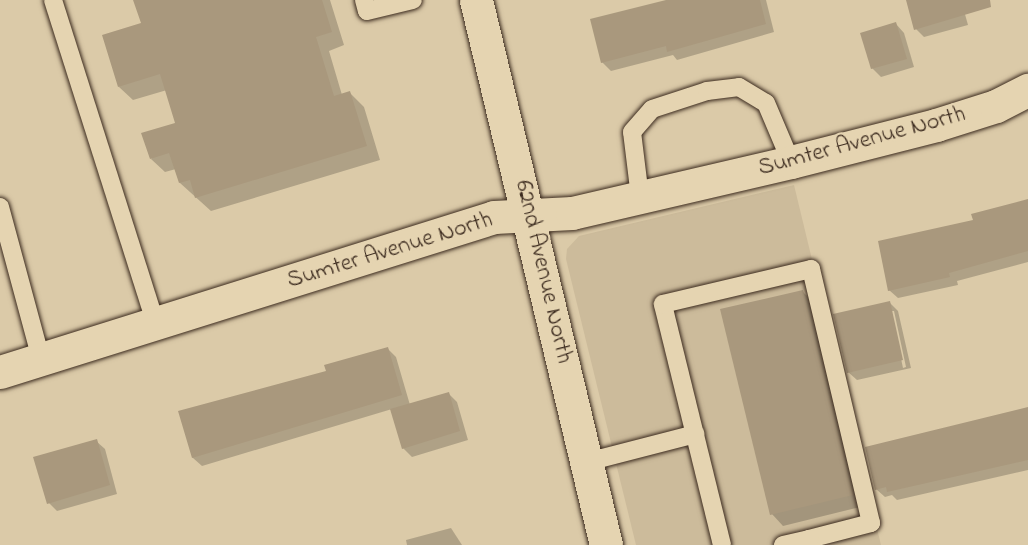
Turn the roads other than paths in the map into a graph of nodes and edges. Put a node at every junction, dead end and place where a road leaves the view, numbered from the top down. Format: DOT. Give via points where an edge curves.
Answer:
graph roads {
  1 [pos="53,0"];
  2 [pos="364,0"];
  3 [pos="413,0"];
  4 [pos="476,0"];
  5 [pos="1028,90"];
  6 [pos="791,162"];
  7 [pos="640,197"];
  8 [pos="0,207"];
  9 [pos="530,217"];
  10 [pos="156,324"];
  11 [pos="41,359"];
  12 [pos="0,372"];
  13 [pos="694,434"];
  14 [pos="587,462"];
  15 [pos="810,542"];
  16 [pos="606,545"];
  17 [pos="722,545"];
  18 [pos="783,545"];
  1 -- 10 [label="lane"];
  2 -- 3 [label="lane" via="367,11"];
  4 -- 9 [label="street, 62nd Avenue North"];
  5 -- 6 [label="street, Sumter Avenue North" via="996,106 936,125"];
  6 -- 7 [label="street, Sumter Avenue North"];
  6 -- 7 [label="lane" via="766,103 739,87 707,91 652,109 632,132"];
  7 -- 9 [label="street, Sumter Avenue North" via="572,213"];
  8 -- 11 [label="lane"];
  9 -- 10 [label="street, Sumter Avenue North" via="494,217"];
  9 -- 14 [label="street, 62nd Avenue North"];
  10 -- 11 [label="street, Sumter Avenue North"];
  11 -- 12 [label="street, Sumter Avenue North"];
  13 -- 14 [label="lane"];
  13 -- 15 [label="lane" via="663,304 811,269 871,523"];
  13 -- 17 [label="lane"];
  14 -- 16 [label="street, 62nd Avenue North"];
  15 -- 18 [label="lane"];
}
